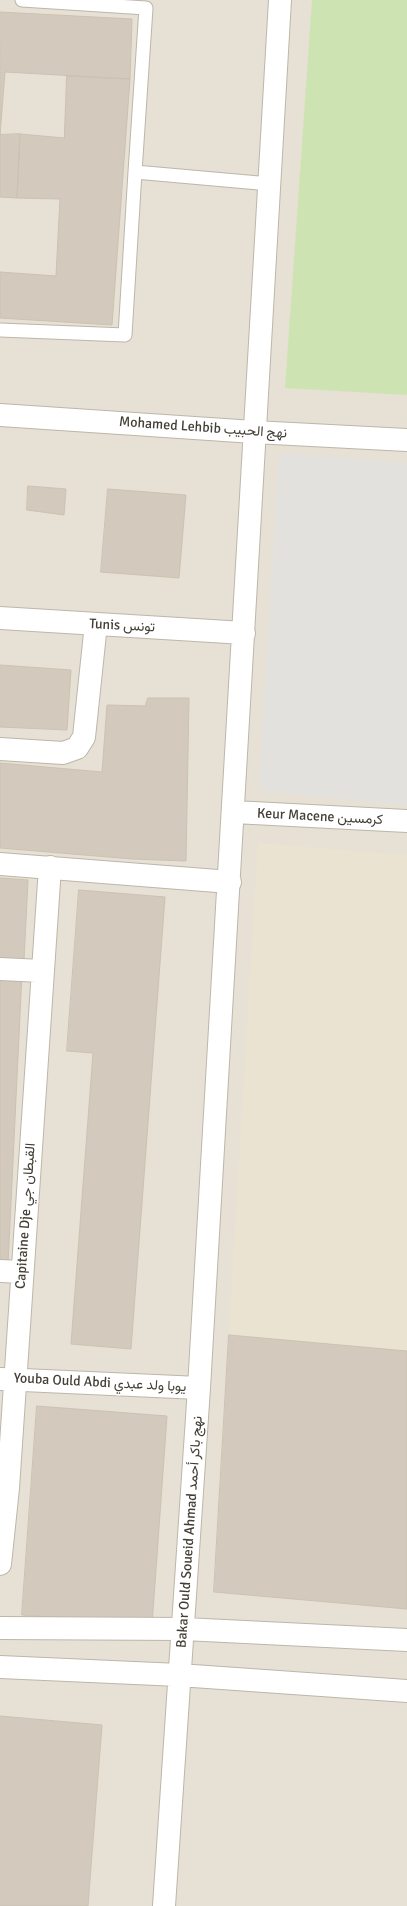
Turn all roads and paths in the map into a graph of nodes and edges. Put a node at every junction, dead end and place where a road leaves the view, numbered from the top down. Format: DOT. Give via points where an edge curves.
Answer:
graph roads {
  1 [pos="22,0"];
  2 [pos="280,0"];
  3 [pos="135,172"];
  4 [pos="270,184"];
  5 [pos="0,330"];
  6 [pos="0,415"];
  7 [pos="254,432"];
  8 [pos="407,440"];
  9 [pos="0,618"];
  10 [pos="96,624"];
  11 [pos="244,633"];
  12 [pos="0,749"];
  13 [pos="234,812"];
  14 [pos="407,821"];
  15 [pos="0,864"];
  16 [pos="50,868"];
  17 [pos="230,882"];
  18 [pos="0,969"];
  19 [pos="42,971"];
  20 [pos="0,1271"];
  21 [pos="22,1272"];
  22 [pos="7,1379"];
  23 [pos="199,1388"];
  24 [pos="4,1488"];
  25 [pos="0,1564"];
  26 [pos="0,1628"];
  27 [pos="184,1629"];
  28 [pos="407,1640"];
  29 [pos="0,1667"];
  30 [pos="179,1675"];
  31 [pos="407,1691"];
  32 [pos="164,1906"];
  1 -- 3 [label="lane" via="146,8"];
  2 -- 4 [label="street, Bakar Ould Soueid Ahmad نهج باكر أحمد"];
  3 -- 4 [label="lane"];
  3 -- 5 [label="lane" via="124,335"];
  4 -- 7 [label="street, Bakar Ould Soueid Ahmad نهج باكر أحمد"];
  6 -- 7 [label="street, Mohamed Lehbib نهج الحبيب"];
  7 -- 8 [label="street, Mohamed Lehbib نهج الحبيب"];
  7 -- 11 [label="street, Bakar Ould Soueid Ahmad نهج باكر أحمد"];
  9 -- 10 [label="street, Tunis تونس"];
  10 -- 11 [label="street, Tunis تونس"];
  10 -- 12 [label="street" via="84,737 76,748 64,753"];
  11 -- 13 [label="street, Bakar Ould Soueid Ahmad نهج باكر أحمد"];
  13 -- 14 [label="street, Keur Macene كرمسين"];
  13 -- 17 [label="street, Bakar Ould Soueid Ahmad نهج باكر أحمد"];
  15 -- 16 [label="street"];
  16 -- 17 [label="street"];
  16 -- 19 [label="street, Capitaine Dje القبطان جي"];
  17 -- 23 [label="street, Bakar Ould Soueid Ahmad نهج باكر أحمد"];
  18 -- 19 [label="street"];
  19 -- 21 [label="street, Capitaine Dje القبطان جي"];
  20 -- 21 [label="street"];
  21 -- 22 [label="street, Capitaine Dje القبطان جي"];
  22 -- 23 [label="street, Youba Ould Abdi يوبا ولد عبدي"];
  22 -- 24 [label="street, Capitaine Dje القبطان جي"];
  23 -- 27 [label="street, Bakar Ould Soueid Ahmad نهج باكر أحمد"];
  24 -- 25 [label="street, Capitaine Dje القبطان جي"];
  26 -- 27 [label="street"];
  27 -- 28 [label="street"];
  27 -- 30 [label="street, Bakar Ould Soueid Ahmad نهج باكر أحمد"];
  29 -- 30 [label="street"];
  30 -- 31 [label="street"];
  30 -- 32 [label="street, Bakar Ould Soueid Ahmad نهج باكر أحمد"];
}
